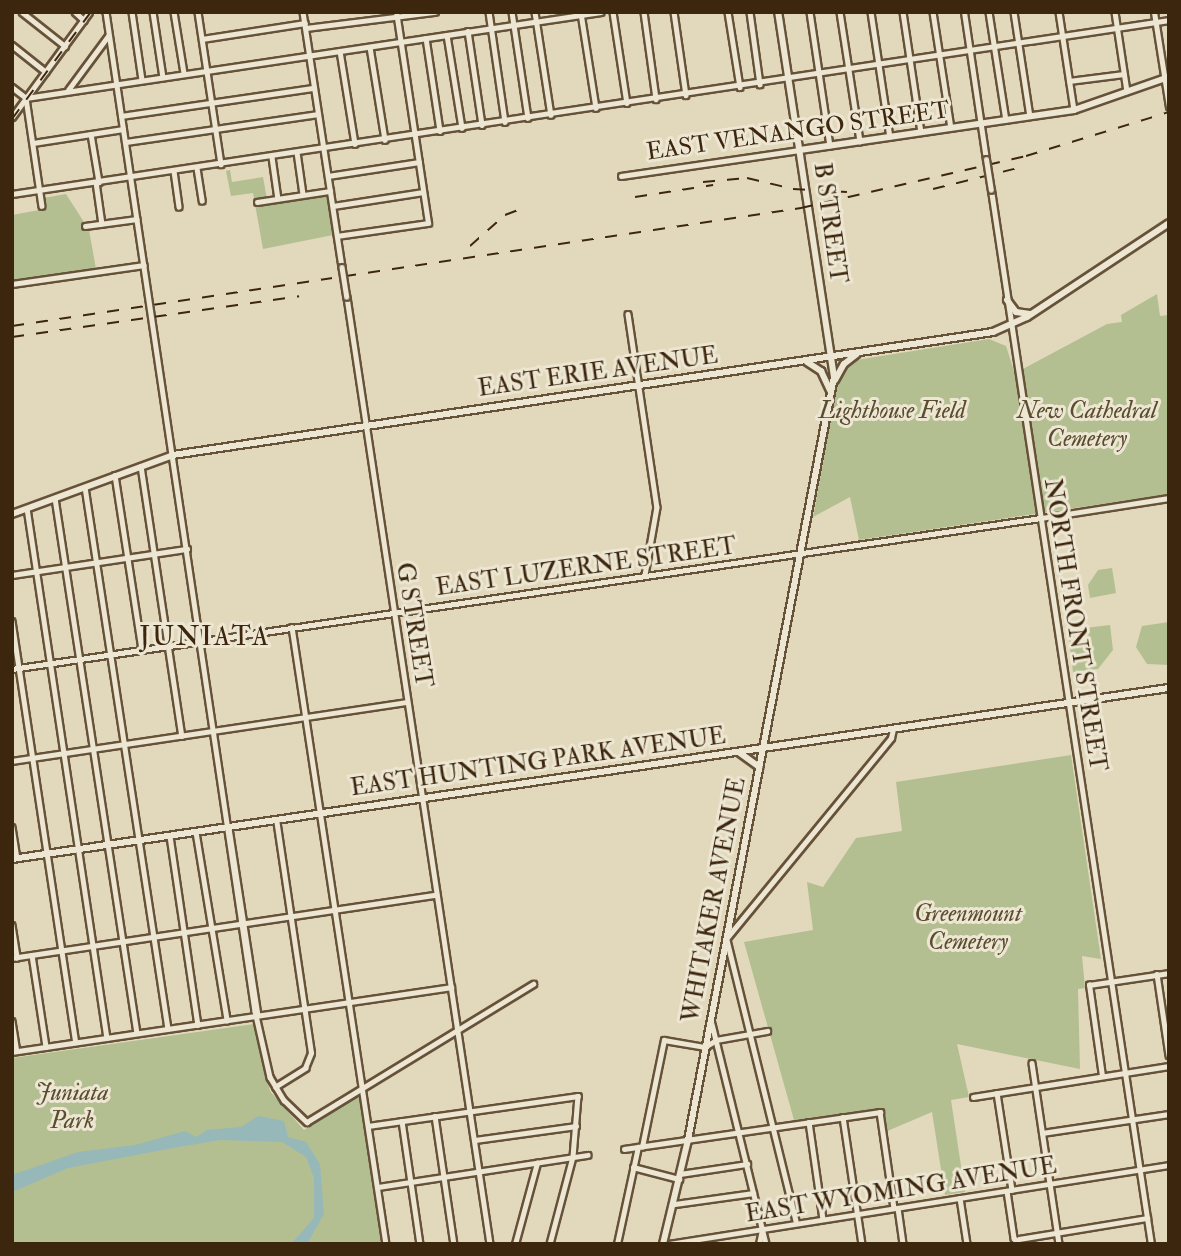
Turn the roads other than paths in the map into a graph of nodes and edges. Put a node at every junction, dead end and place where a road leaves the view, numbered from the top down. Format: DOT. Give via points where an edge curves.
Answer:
graph roads {
  1 [pos="22,12"];
  2 [pos="75,12"];
  3 [pos="89,12"];
  4 [pos="106,12"];
  5 [pos="132,12"];
  6 [pos="153,12"];
  7 [pos="174,12"];
  8 [pos="198,12"];
  9 [pos="303,12"];
  10 [pos="435,12"];
  11 [pos="489,12"];
  12 [pos="512,12"];
  13 [pos="535,12"];
  14 [pos="601,12"];
  15 [pos="613,12"];
  16 [pos="644,12"];
  17 [pos="674,12"];
  18 [pos="728,12"];
  19 [pos="750,12"];
  20 [pos="779,12"];
  21 [pos="810,12"];
  22 [pos="840,12"];
  23 [pos="872,12"];
  24 [pos="903,12"];
  25 [pos="933,12"];
  26 [pos="964,12"];
  27 [pos="989,12"];
  28 [pos="1014,12"];
  29 [pos="1059,12"];
  30 [pos="1115,12"];
  31 [pos="1153,12"];
  32 [pos="582,14"];
  33 [pos="397,15"];
  34 [pos="84,20"];
  35 [pos="1169,20"];
  36 [pos="537,21"];
  37 [pos="1155,22"];
  38 [pos="514,25"];
  39 [pos="305,26"];
  40 [pos="492,28"];
  41 [pos="1117,28"];
  42 [pos="468,32"];
  43 [pos="109,35"];
  44 [pos="447,35"];
  45 [pos="1063,36"];
  46 [pos="426,38"];
  47 [pos="202,39"];
  48 [pos="400,42"];
  49 [pos="1018,43"];
  50 [pos="12,45"];
  51 [pos="65,46"];
  52 [pos="995,46"];
  53 [pos="370,47"];
  54 [pos="969,50"];
  55 [pos="340,51"];
  56 [pos="940,54"];
  57 [pos="309,55"];
  58 [pos="910,59"];
  59 [pos="879,63"];
  60 [pos="849,68"];
  61 [pos="207,70"];
  62 [pos="46,72"];
  63 [pos="819,72"];
  64 [pos="184,73"];
  65 [pos="1124,74"];
  66 [pos="163,77"];
  67 [pos="789,78"];
  68 [pos="1166,78"];
  69 [pos="142,80"];
  70 [pos="1069,81"];
  71 [pos="117,84"];
  72 [pos="760,84"];
  73 [pos="12,87"];
  74 [pos="740,87"];
  75 [pos="314,88"];
  76 [pos="67,91"];
  77 [pos="1127,91"];
  78 [pos="686,95"];
  79 [pos="26,98"];
  80 [pos="656,99"];
  81 [pos="212,102"];
  82 [pos="627,103"];
  83 [pos="1169,107"];
  84 [pos="596,108"];
  85 [pos="1074,110"];
  86 [pos="318,114"];
  87 [pos="551,115"];
  88 [pos="121,116"];
  89 [pos="1030,116"];
  90 [pos="12,117"];
  91 [pos="528,118"];
  92 [pos="1006,120"];
  93 [pos="505,122"];
  94 [pos="980,124"];
  95 [pos="482,125"];
  96 [pos="462,128"];
  97 [pos="951,128"];
  98 [pos="123,129"];
  99 [pos="216,129"];
  100 [pos="440,131"];
  101 [pos="921,132"];
  102 [pos="91,134"];
  103 [pos="415,135"];
  104 [pos="890,137"];
  105 [pos="385,140"];
  106 [pos="126,142"];
  107 [pos="860,142"];
  108 [pos="33,143"];
  109 [pos="355,144"];
  110 [pos="830,146"];
  111 [pos="324,148"];
  112 [pos="800,150"];
  113 [pos="297,152"];
  114 [pos="272,157"];
  115 [pos="419,162"];
  116 [pos="221,164"];
  117 [pos="197,168"];
  118 [pos="174,171"];
  119 [pos="328,176"];
  120 [pos="621,176"];
  121 [pos="130,177"];
  122 [pos="97,182"];
  123 [pos="40,190"];
  124 [pos="330,191"];
  125 [pos="423,192"];
  126 [pos="12,194"];
  127 [pos="303,194"];
  128 [pos="278,199"];
  129 [pos="202,201"];
  130 [pos="257,202"];
  131 [pos="42,206"];
  132 [pos="333,206"];
  133 [pos="180,208"];
  134 [pos="137,219"];
  135 [pos="1169,223"];
  136 [pos="102,224"];
  137 [pos="85,226"];
  138 [pos="337,236"];
  139 [pos="144,265"];
  140 [pos="12,284"];
  141 [pos="1007,300"];
  142 [pos="628,314"];
  143 [pos="1032,314"];
  144 [pos="1011,326"];
  145 [pos="863,352"];
  146 [pos="831,357"];
  147 [pos="798,362"];
  148 [pos="832,385"];
  149 [pos="638,386"];
  150 [pos="831,393"];
  151 [pos="366,426"];
  152 [pos="173,455"];
  153 [pos="141,466"];
  154 [pos="115,475"];
  155 [pos="85,486"];
  156 [pos="55,498"];
  157 [pos="1169,498"];
  158 [pos="27,508"];
  159 [pos="12,514"];
  160 [pos="1041,518"];
  161 [pos="187,549"];
  162 [pos="154,554"];
  163 [pos="799,554"];
  164 [pos="128,558"];
  165 [pos="97,562"];
  166 [pos="65,567"];
  167 [pos="37,572"];
  168 [pos="12,575"];
  169 [pos="645,575"];
  170 [pos="394,612"];
  171 [pos="12,621"];
  172 [pos="292,627"];
  173 [pos="201,641"];
  174 [pos="169,646"];
  175 [pos="142,650"];
  176 [pos="111,655"];
  177 [pos="79,659"];
  178 [pos="50,663"];
  179 [pos="12,668"];
  180 [pos="19,668"];
  181 [pos="1169,688"];
  182 [pos="407,702"];
  183 [pos="1069,703"];
  184 [pos="306,718"];
  185 [pos="893,729"];
  186 [pos="214,731"];
  187 [pos="182,736"];
  188 [pos="124,745"];
  189 [pos="93,749"];
  190 [pos="763,749"];
  191 [pos="738,752"];
  192 [pos="64,753"];
  193 [pos="33,758"];
  194 [pos="12,761"];
  195 [pos="759,767"];
  196 [pos="422,799"];
  197 [pos="321,814"];
  198 [pos="276,820"];
  199 [pos="12,827"];
  200 [pos="229,827"];
  201 [pos="196,832"];
  202 [pos="170,836"];
  203 [pos="139,841"];
  204 [pos="107,845"];
  205 [pos="79,849"];
  206 [pos="48,854"];
  207 [pos="15,859"];
  208 [pos="436,895"];
  209 [pos="335,910"];
  210 [pos="290,916"];
  211 [pos="244,924"];
  212 [pos="12,925"];
  213 [pos="214,929"];
  214 [pos="185,933"];
  215 [pos="153,938"];
  216 [pos="726,939"];
  217 [pos="122,942"];
  218 [pos="93,946"];
  219 [pos="63,951"];
  220 [pos="32,956"];
  221 [pos="15,958"];
  222 [pos="1169,973"];
  223 [pos="1157,974"];
  224 [pos="1112,981"];
  225 [pos="533,984"];
  226 [pos="451,987"];
  227 [pos="349,1002"];
  228 [pos="304,1009"];
  229 [pos="258,1016"];
  230 [pos="710,1019"];
  231 [pos="227,1020"];
  232 [pos="12,1021"];
  233 [pos="198,1025"];
  234 [pos="168,1028"];
  235 [pos="458,1030"];
  236 [pos="767,1031"];
  237 [pos="136,1033"];
  238 [pos="752,1034"];
  239 [pos="107,1038"];
  240 [pos="716,1040"];
  241 [pos="76,1042"];
  242 [pos="46,1047"];
  243 [pos="705,1047"];
  244 [pos="15,1051"];
  245 [pos="1169,1055"];
  246 [pos="1032,1063"];
  247 [pos="1169,1066"];
  248 [pos="1125,1073"];
  249 [pos="1102,1076"];
  250 [pos="275,1087"];
  251 [pos="1035,1087"];
  252 [pos="362,1088"];
  253 [pos="998,1093"];
  254 [pos="973,1097"];
  255 [pos="470,1111"];
  256 [pos="1169,1114"];
  257 [pos="435,1116"];
  258 [pos="843,1117"];
  259 [pos="1132,1119"];
  260 [pos="401,1121"];
  261 [pos="809,1122"];
  262 [pos="576,1125"];
  263 [pos="368,1126"];
  264 [pos="774,1127"];
  265 [pos="738,1133"];
  266 [pos="1042,1133"];
  267 [pos="475,1140"];
  268 [pos="688,1140"];
  269 [pos="640,1147"];
  270 [pos="624,1149"];
  271 [pos="588,1155"];
  272 [pos="573,1157"];
  273 [pos="537,1163"];
  274 [pos="747,1164"];
  275 [pos="1169,1165"];
  276 [pos="633,1167"];
  277 [pos="1140,1170"];
  278 [pos="480,1171"];
  279 [pos="680,1176"];
  280 [pos="444,1177"];
  281 [pos="411,1182"];
  282 [pos="1051,1184"];
  283 [pos="378,1187"];
  284 [pos="1009,1190"];
  285 [pos="754,1193"];
  286 [pos="960,1198"];
  287 [pos="675,1204"];
  288 [pos="896,1208"];
  289 [pos="858,1214"];
  290 [pos="1147,1217"];
  291 [pos="823,1219"];
  292 [pos="796,1223"];
  293 [pos="762,1229"];
  294 [pos="1057,1232"];
  295 [pos="1019,1241"];
  296 [pos="689,1242"];
  297 [pos="386,1244"];
  298 [pos="420,1244"];
  299 [pos="454,1244"];
  300 [pos="490,1244"];
  301 [pos="515,1244"];
  302 [pos="550,1244"];
  303 [pos="617,1244"];
  304 [pos="665,1244"];
  305 [pos="759,1244"];
  306 [pos="766,1244"];
  307 [pos="862,1244"];
  308 [pos="903,1244"];
  309 [pos="967,1244"];
  310 [pos="1059,1244"];
  311 [pos="1151,1244"];
  1 -- 51 [label="street"];
  2 -- 34 [label="street"];
  3 -- 34 [label="street"];
  4 -- 43 [label="street"];
  5 -- 69 [label="street"];
  6 -- 66 [label="street"];
  7 -- 64 [label="street"];
  8 -- 47 [label="street"];
  9 -- 39 [label="street, G STREET"];
  10 -- 33 [label="street"];
  11 -- 40 [label="street"];
  12 -- 38 [label="street"];
  13 -- 36 [label="street"];
  14 -- 32 [label="street"];
  15 -- 82 [label="street"];
  16 -- 80 [label="street"];
  17 -- 78 [label="street"];
  18 -- 74 [label="street"];
  19 -- 72 [label="street"];
  20 -- 67 [label="main road, B STREET"];
  21 -- 63 [label="street"];
  22 -- 60 [label="street"];
  23 -- 59 [label="street"];
  24 -- 58 [label="street"];
  25 -- 56 [label="street"];
  26 -- 54 [label="street, NORTH FRONT STREET"];
  27 -- 52 [label="street"];
  28 -- 49 [label="street"];
  29 -- 45 [label="street"];
  30 -- 41 [label="street"];
  31 -- 37 [label="street"];
  32 -- 36 [label="street"];
  32 -- 84 [label="street"];
  33 -- 39 [label="street"];
  33 -- 48 [label="street"];
  34 -- 51 [label="street"];
  35 -- 37 [label="street"];
  36 -- 38 [label="street"];
  36 -- 87 [label="street"];
  37 -- 41 [label="street"];
  37 -- 68 [label="street"];
  38 -- 40 [label="street"];
  38 -- 91 [label="street"];
  39 -- 47 [label="street"];
  39 -- 57 [label="street, G STREET"];
  40 -- 42 [label="street"];
  40 -- 93 [label="street"];
  41 -- 45 [label="street"];
  41 -- 65 [label="street"];
  42 -- 44 [label="street"];
  42 -- 95 [label="street"];
  43 -- 71 [label="street"];
  43 -- 76 [label="street"];
  44 -- 46 [label="street"];
  44 -- 96 [label="street"];
  45 -- 49 [label="street"];
  45 -- 70 [label="street"];
  46 -- 48 [label="street"];
  46 -- 100 [label="street"];
  47 -- 61 [label="street"];
  48 -- 53 [label="street"];
  48 -- 103 [label="street"];
  49 -- 52 [label="street"];
  49 -- 89 [label="street"];
  50 -- 62 [label="street"];
  51 -- 62 [label="street"];
  52 -- 54 [label="street"];
  52 -- 92 [label="street"];
  53 -- 55 [label="street"];
  53 -- 105 [label="street"];
  54 -- 56 [label="street"];
  54 -- 94 [label="street, NORTH FRONT STREET"];
  55 -- 57 [label="street"];
  55 -- 109 [label="street"];
  56 -- 58 [label="street"];
  56 -- 97 [label="street"];
  57 -- 61 [label="street"];
  57 -- 75 [label="street, G STREET"];
  58 -- 59 [label="street"];
  58 -- 101 [label="street"];
  59 -- 60 [label="street"];
  59 -- 104 [label="street"];
  60 -- 63 [label="street"];
  60 -- 107 [label="street"];
  61 -- 64 [label="street"];
  61 -- 81 [label="street"];
  62 -- 79 [label="street"];
  63 -- 67 [label="street"];
  63 -- 110 [label="street"];
  64 -- 66 [label="street"];
  65 -- 70 [label="street"];
  65 -- 77 [label="street"];
  66 -- 69 [label="street"];
  67 -- 72 [label="street"];
  67 -- 112 [label="main road, B STREET"];
  68 -- 77 [label="main road, EAST VENANGO STREET"];
  68 -- 83 [label="street"];
  69 -- 71 [label="street"];
  70 -- 85 [label="street"];
  71 -- 76 [label="street"];
  71 -- 88 [label="street"];
  72 -- 74 [label="street"];
  73 -- 79 [label="street"];
  74 -- 78 [label="street"];
  75 -- 81 [label="street"];
  75 -- 86 [label="street, G STREET"];
  76 -- 79 [label="street"];
  77 -- 85 [label="main road, EAST VENANGO STREET"];
  78 -- 80 [label="street"];
  79 -- 90 [label="street"];
  79 -- 108 [label="street"];
  80 -- 82 [label="street"];
  81 -- 88 [label="street"];
  81 -- 99 [label="street"];
  82 -- 84 [label="street"];
  84 -- 87 [label="street"];
  85 -- 89 [label="main road, EAST VENANGO STREET"];
  86 -- 99 [label="street"];
  86 -- 111 [label="street, G STREET"];
  87 -- 91 [label="street"];
  88 -- 98 [label="street"];
  89 -- 92 [label="main road, EAST VENANGO STREET"];
  91 -- 93 [label="street"];
  92 -- 94 [label="main road, EAST VENANGO STREET"];
  93 -- 95 [label="street"];
  94 -- 97 [label="main road, EAST VENANGO STREET"];
  94 -- 141 [label="street, NORTH FRONT STREET, bridge"];
  95 -- 96 [label="street"];
  96 -- 100 [label="street"];
  97 -- 101 [label="main road, EAST VENANGO STREET"];
  98 -- 102 [label="street"];
  98 -- 106 [label="street"];
  99 -- 106 [label="street"];
  99 -- 116 [label="street"];
  100 -- 103 [label="street"];
  101 -- 104 [label="main road, EAST VENANGO STREET"];
  102 -- 108 [label="street"];
  102 -- 122 [label="street"];
  103 -- 105 [label="street"];
  103 -- 115 [label="street"];
  104 -- 107 [label="main road, EAST VENANGO STREET"];
  105 -- 109 [label="street"];
  106 -- 121 [label="street"];
  107 -- 110 [label="main road, EAST VENANGO STREET"];
  108 -- 123 [label="street"];
  109 -- 111 [label="street"];
  110 -- 112 [label="main road, EAST VENANGO STREET"];
  111 -- 113 [label="street"];
  111 -- 119 [label="street, G STREET"];
  112 -- 120 [label="street, EAST VENANGO STREET"];
  112 -- 146 [label="main road, B STREET"];
  113 -- 114 [label="street"];
  113 -- 127 [label="street"];
  114 -- 116 [label="street"];
  114 -- 128 [label="street"];
  115 -- 119 [label="street"];
  115 -- 125 [label="street"];
  116 -- 117 [label="street"];
  117 -- 118 [label="street"];
  117 -- 129 [label="street"];
  118 -- 121 [label="street"];
  118 -- 133 [label="street"];
  119 -- 124 [label="street, G STREET"];
  121 -- 122 [label="street"];
  121 -- 134 [label="street"];
  122 -- 123 [label="street"];
  122 -- 136 [label="street"];
  123 -- 126 [label="street"];
  123 -- 131 [label="street"];
  124 -- 127 [label="street"];
  124 -- 132 [label="street, G STREET"];
  125 -- 132 [label="street"];
  125 -- 138 [label="street" via="426,223"];
  127 -- 128 [label="street"];
  128 -- 130 [label="street"];
  132 -- 138 [label="street, G STREET"];
  134 -- 136 [label="street"];
  134 -- 139 [label="street"];
  135 -- 143 [label="main road, EAST ERIE AVENUE"];
  136 -- 137 [label="street"];
  138 -- 151 [label="street, G STREET, bridge"];
  139 -- 140 [label="street"];
  139 -- 152 [label="street"];
  141 -- 143 [label="main road" via="1016,312"];
  141 -- 144 [label="street, NORTH FRONT STREET"];
  142 -- 149 [label="street"];
  143 -- 144 [label="main road, EAST ERIE AVENUE"];
  144 -- 145 [label="main road, EAST ERIE AVENUE"];
  144 -- 160 [label="street, NORTH FRONT STREET"];
  145 -- 146 [label="main road, EAST ERIE AVENUE"];
  145 -- 148 [label="main road" via="844,364"];
  146 -- 147 [label="main road, EAST ERIE AVENUE"];
  146 -- 148 [label="main road, WHITAKER AVENUE"];
  147 -- 149 [label="main road, EAST ERIE AVENUE"];
  147 -- 150 [label="main road" via="821,371"];
  148 -- 150 [label="main road, WHITAKER AVENUE"];
  149 -- 151 [label="main road, EAST ERIE AVENUE"];
  149 -- 169 [label="street" via="657,507"];
  150 -- 163 [label="main road, WHITAKER AVENUE"];
  151 -- 152 [label="main road, EAST ERIE AVENUE"];
  151 -- 170 [label="street, G STREET"];
  152 -- 153 [label="main road, EAST ERIE AVENUE"];
  152 -- 161 [label="street"];
  153 -- 154 [label="main road, EAST ERIE AVENUE"];
  153 -- 162 [label="street"];
  154 -- 155 [label="main road, EAST ERIE AVENUE"];
  154 -- 164 [label="street"];
  155 -- 156 [label="main road, EAST ERIE AVENUE"];
  155 -- 165 [label="street"];
  156 -- 158 [label="main road, EAST ERIE AVENUE"];
  156 -- 166 [label="street"];
  157 -- 160 [label="street"];
  158 -- 159 [label="main road, EAST ERIE AVENUE"];
  158 -- 167 [label="street"];
  160 -- 163 [label="street, EAST LUZERNE STREET"];
  160 -- 183 [label="street, NORTH FRONT STREET"];
  161 -- 162 [label="street"];
  161 -- 173 [label="street"];
  162 -- 164 [label="street"];
  162 -- 174 [label="street"];
  163 -- 169 [label="street, EAST LUZERNE STREET"];
  163 -- 190 [label="main road, WHITAKER AVENUE"];
  164 -- 165 [label="street"];
  164 -- 175 [label="street"];
  165 -- 166 [label="street"];
  165 -- 176 [label="street"];
  166 -- 167 [label="street"];
  166 -- 177 [label="street"];
  167 -- 168 [label="street"];
  167 -- 178 [label="street"];
  169 -- 170 [label="street, EAST LUZERNE STREET"];
  170 -- 172 [label="street, EAST LUZERNE STREET"];
  170 -- 182 [label="street, G STREET"];
  171 -- 180 [label="street"];
  172 -- 173 [label="street, EAST LUZERNE STREET"];
  172 -- 184 [label="street"];
  173 -- 174 [label="street, EAST LUZERNE STREET"];
  173 -- 186 [label="street"];
  174 -- 175 [label="street, EAST LUZERNE STREET"];
  174 -- 187 [label="street"];
  175 -- 176 [label="street, EAST LUZERNE STREET"];
  176 -- 177 [label="street, EAST LUZERNE STREET"];
  176 -- 188 [label="street"];
  177 -- 178 [label="street, EAST LUZERNE STREET"];
  177 -- 189 [label="street"];
  178 -- 180 [label="street, EAST LUZERNE STREET"];
  178 -- 192 [label="street"];
  179 -- 180 [label="street, EAST LUZERNE STREET"];
  180 -- 193 [label="street"];
  181 -- 183 [label="main road, EAST HUNTING PARK AVENUE"];
  182 -- 184 [label="street"];
  182 -- 196 [label="street, G STREET"];
  183 -- 185 [label="main road, EAST HUNTING PARK AVENUE"];
  183 -- 224 [label="street, NORTH FRONT STREET"];
  184 -- 186 [label="street"];
  184 -- 197 [label="street"];
  185 -- 190 [label="main road, EAST HUNTING PARK AVENUE"];
  185 -- 216 [label="street" via="891,738"];
  186 -- 187 [label="street"];
  186 -- 200 [label="street"];
  187 -- 188 [label="street"];
  188 -- 189 [label="street"];
  188 -- 203 [label="street"];
  189 -- 192 [label="street"];
  189 -- 204 [label="street"];
  190 -- 191 [label="main road, EAST HUNTING PARK AVENUE"];
  190 -- 195 [label="main road, WHITAKER AVENUE"];
  191 -- 195 [label="main road"];
  191 -- 196 [label="main road, EAST HUNTING PARK AVENUE"];
  192 -- 193 [label="street"];
  192 -- 205 [label="street"];
  193 -- 194 [label="street"];
  193 -- 206 [label="street"];
  195 -- 216 [label="main road, WHITAKER AVENUE"];
  196 -- 197 [label="main road, EAST HUNTING PARK AVENUE"];
  196 -- 208 [label="street, G STREET"];
  197 -- 198 [label="main road, EAST HUNTING PARK AVENUE"];
  197 -- 209 [label="street"];
  198 -- 200 [label="main road, EAST HUNTING PARK AVENUE"];
  198 -- 210 [label="street"];
  199 -- 207 [label="street"];
  200 -- 201 [label="main road, EAST HUNTING PARK AVENUE"];
  200 -- 211 [label="street"];
  201 -- 202 [label="main road, EAST HUNTING PARK AVENUE"];
  201 -- 213 [label="street"];
  202 -- 203 [label="main road, EAST HUNTING PARK AVENUE"];
  202 -- 214 [label="street"];
  203 -- 204 [label="main road, EAST HUNTING PARK AVENUE"];
  203 -- 215 [label="street"];
  204 -- 205 [label="main road, EAST HUNTING PARK AVENUE"];
  204 -- 217 [label="street"];
  205 -- 206 [label="main road, EAST HUNTING PARK AVENUE"];
  205 -- 218 [label="street"];
  206 -- 207 [label="main road, EAST HUNTING PARK AVENUE"];
  206 -- 219 [label="street"];
  208 -- 209 [label="street"];
  208 -- 226 [label="street, G STREET"];
  209 -- 210 [label="street"];
  209 -- 227 [label="street"];
  210 -- 211 [label="street"];
  210 -- 228 [label="street"];
  211 -- 213 [label="street"];
  211 -- 229 [label="street"];
  212 -- 221 [label="street"];
  213 -- 214 [label="street"];
  213 -- 231 [label="street"];
  214 -- 215 [label="street"];
  214 -- 233 [label="street"];
  215 -- 217 [label="street"];
  215 -- 234 [label="street"];
  216 -- 230 [label="main road, WHITAKER AVENUE"];
  216 -- 238 [label="street"];
  217 -- 218 [label="street"];
  217 -- 237 [label="street"];
  218 -- 219 [label="street"];
  218 -- 239 [label="street"];
  219 -- 220 [label="street"];
  219 -- 241 [label="street"];
  220 -- 221 [label="street"];
  220 -- 242 [label="street"];
  222 -- 223 [label="street"];
  223 -- 224 [label="street"];
  223 -- 245 [label="street"];
  224 -- 248 [label="street, NORTH FRONT STREET"];
  224 -- 249 [label="street" via="1089,985"];
  225 -- 235 [label="street"];
  226 -- 227 [label="street"];
  226 -- 235 [label="street, G STREET"];
  227 -- 228 [label="street"];
  227 -- 252 [label="street"];
  228 -- 229 [label="street"];
  228 -- 250 [label="street" via="310,1059 305,1068"];
  229 -- 231 [label="street"];
  229 -- 250 [label="street" via="265,1063"];
  230 -- 240 [label="street"];
  230 -- 243 [label="main road, WHITAKER AVENUE"];
  231 -- 233 [label="street"];
  232 -- 244 [label="street"];
  233 -- 234 [label="street"];
  234 -- 237 [label="street"];
  235 -- 252 [label="street"];
  235 -- 255 [label="street, G STREET"];
  236 -- 238 [label="street"];
  237 -- 239 [label="street"];
  238 -- 240 [label="street"];
  238 -- 264 [label="street"];
  239 -- 241 [label="street"];
  240 -- 243 [label="street"];
  240 -- 265 [label="street"];
  241 -- 242 [label="street"];
  242 -- 244 [label="street"];
  243 -- 268 [label="main road, WHITAKER AVENUE"];
  243 -- 269 [label="street" via="664,1040"];
  246 -- 251 [label="street"];
  247 -- 248 [label="street"];
  248 -- 249 [label="street"];
  248 -- 259 [label="street, NORTH FRONT STREET"];
  249 -- 251 [label="street"];
  250 -- 252 [label="street" via="307,1122"];
  251 -- 253 [label="street"];
  251 -- 266 [label="street"];
  252 -- 263 [label="street"];
  253 -- 254 [label="street"];
  253 -- 284 [label="street"];
  255 -- 257 [label="street"];
  255 -- 262 [label="street" via="578,1096"];
  255 -- 267 [label="street, G STREET"];
  256 -- 259 [label="street"];
  257 -- 260 [label="street"];
  257 -- 280 [label="street"];
  258 -- 261 [label="street"];
  258 -- 288 [label="street" via="880,1112"];
  258 -- 289 [label="street"];
  259 -- 266 [label="street"];
  259 -- 277 [label="street, NORTH FRONT STREET"];
  260 -- 263 [label="street"];
  260 -- 281 [label="street"];
  261 -- 264 [label="street"];
  261 -- 291 [label="street"];
  262 -- 267 [label="street"];
  262 -- 272 [label="street"];
  263 -- 283 [label="street"];
  264 -- 265 [label="street"];
  264 -- 292 [label="street"];
  265 -- 268 [label="street"];
  265 -- 274 [label="street"];
  266 -- 282 [label="street"];
  267 -- 278 [label="street, G STREET"];
  268 -- 269 [label="street"];
  268 -- 279 [label="main road, WHITAKER AVENUE"];
  269 -- 270 [label="street"];
  269 -- 276 [label="street"];
  271 -- 272 [label="street"];
  272 -- 273 [label="street"];
  272 -- 302 [label="street"];
  273 -- 278 [label="street"];
  273 -- 301 [label="street"];
  274 -- 279 [label="street"];
  274 -- 285 [label="street"];
  275 -- 277 [label="street, EAST WYOMING AVENUE"];
  276 -- 279 [label="street"];
  276 -- 303 [label="street"];
  277 -- 282 [label="street, EAST WYOMING AVENUE"];
  277 -- 290 [label="street, NORTH FRONT STREET"];
  278 -- 280 [label="street"];
  278 -- 300 [label="street, G STREET"];
  279 -- 287 [label="main road, WHITAKER AVENUE"];
  280 -- 281 [label="street"];
  280 -- 299 [label="street"];
  281 -- 283 [label="street"];
  281 -- 298 [label="street"];
  282 -- 284 [label="street, EAST WYOMING AVENUE"];
  282 -- 294 [label="street"];
  283 -- 297 [label="street"];
  284 -- 286 [label="street, EAST WYOMING AVENUE"];
  284 -- 295 [label="street" via="1014,1238"];
  285 -- 287 [label="street"];
  285 -- 293 [label="street"];
  286 -- 288 [label="street, EAST WYOMING AVENUE"];
  286 -- 309 [label="street"];
  287 -- 304 [label="main road, WHITAKER AVENUE"];
  288 -- 289 [label="street, EAST WYOMING AVENUE"];
  288 -- 308 [label="street"];
  289 -- 291 [label="street, EAST WYOMING AVENUE"];
  289 -- 307 [label="street"];
  290 -- 294 [label="street"];
  290 -- 311 [label="street, NORTH FRONT STREET"];
  291 -- 292 [label="street, EAST WYOMING AVENUE"];
  292 -- 293 [label="street, EAST WYOMING AVENUE"];
  293 -- 296 [label="street, EAST WYOMING AVENUE"];
  293 -- 305 [label="street"];
  293 -- 306 [label="street"];
  294 -- 295 [label="street"];
  294 -- 310 [label="street"];
  296 -- 304 [label="street, EAST WYOMING AVENUE"];
}
